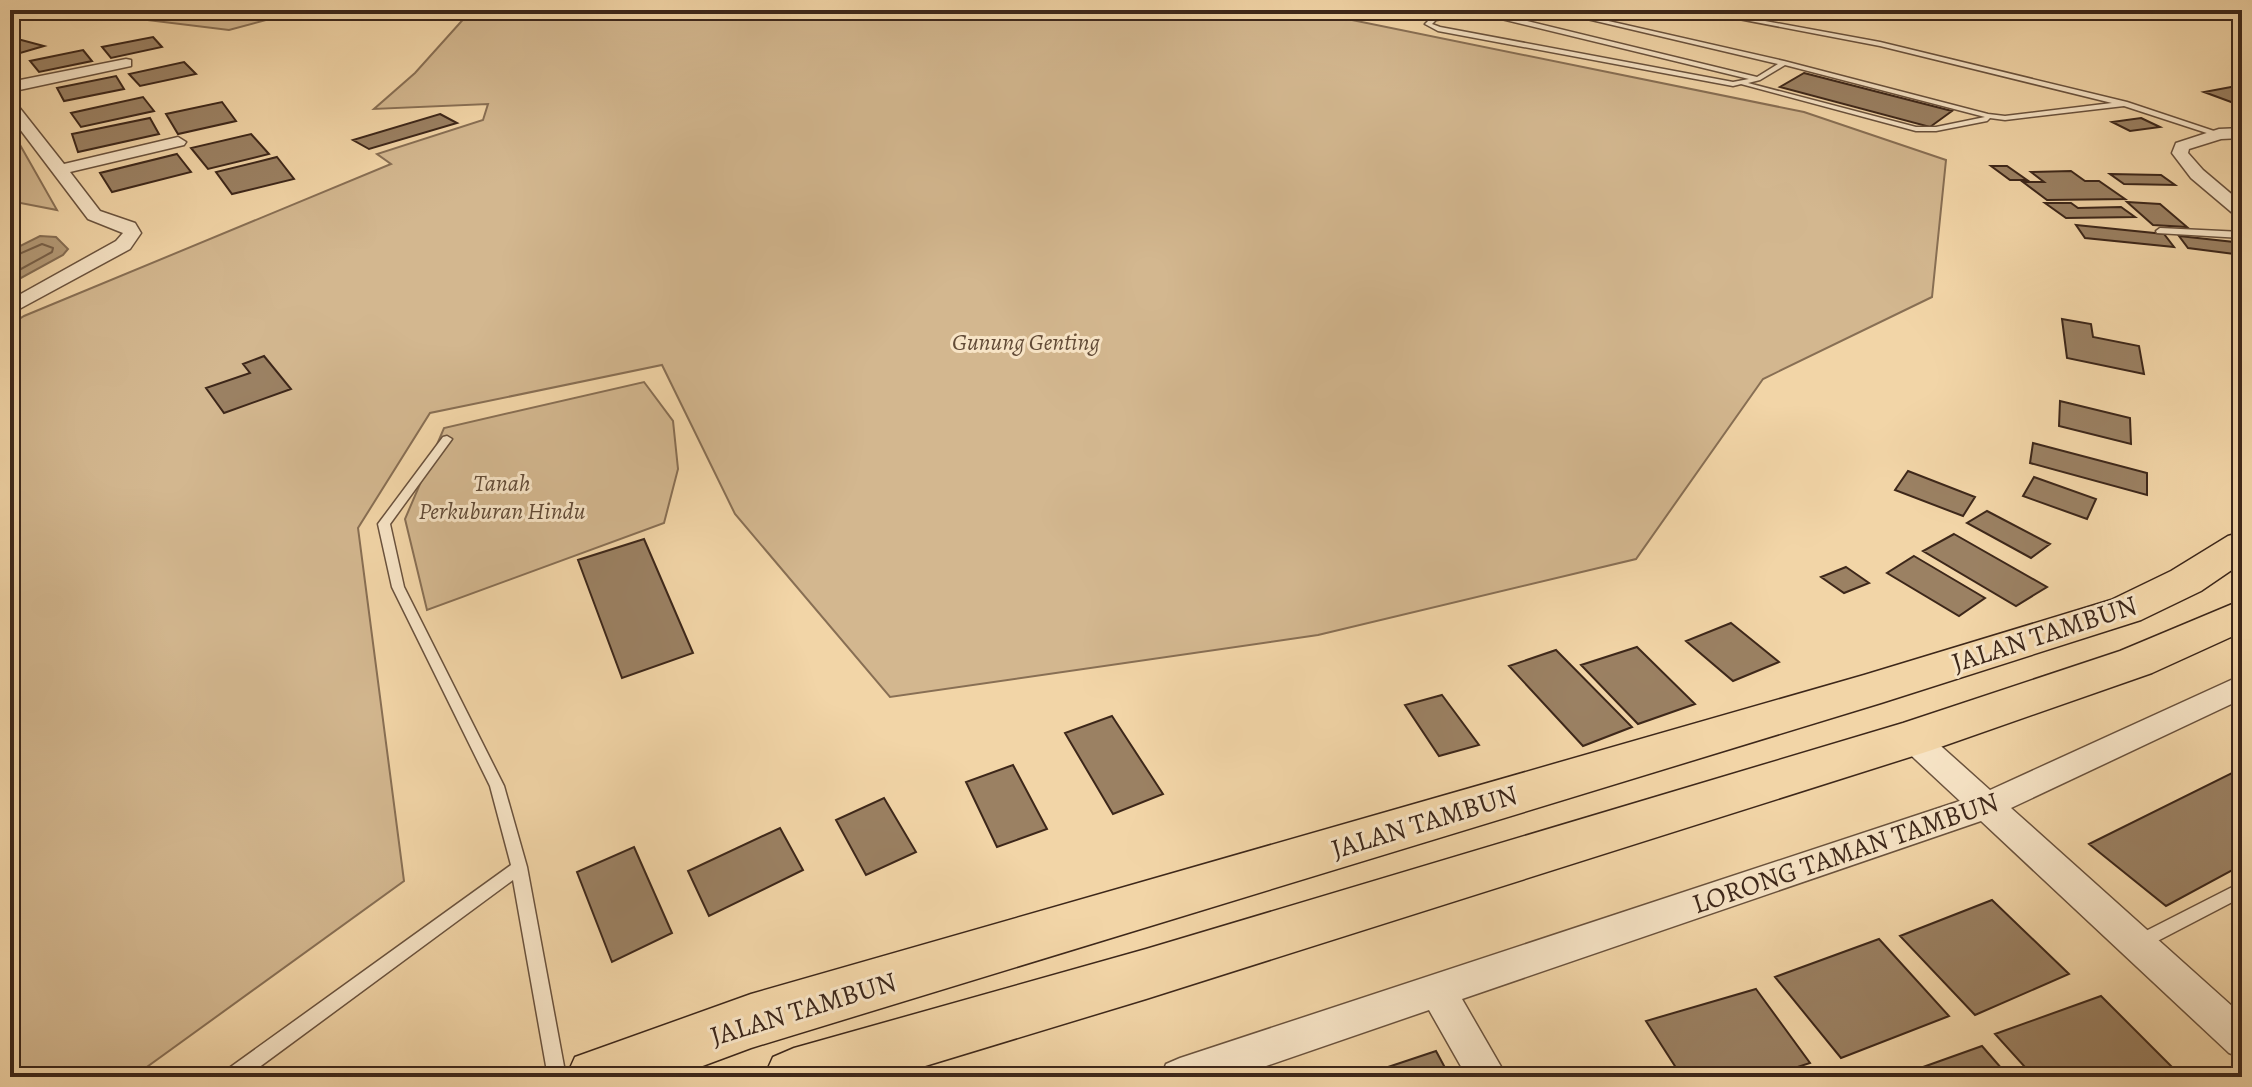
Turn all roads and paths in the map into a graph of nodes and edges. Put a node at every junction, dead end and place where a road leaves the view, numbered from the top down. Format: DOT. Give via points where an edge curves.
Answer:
graph roads {
  1 [pos="1494,10"];
  2 [pos="1552,10"];
  3 [pos="1695,10"];
  4 [pos="1478,12"];
  5 [pos="126,63"];
  6 [pos="1784,63"];
  7 [pos="1758,79"];
  8 [pos="1743,84"];
  9 [pos="10,87"];
  10 [pos="2124,104"];
  11 [pos="10,105"];
  12 [pos="1994,117"];
  13 [pos="2242,133"];
  14 [pos="2219,134"];
  15 [pos="178,142"];
  16 [pos="59,170"];
  17 [pos="2242,212"];
  18 [pos="2160,231"];
  19 [pos="2242,235"];
  20 [pos="10,308"];
  21 [pos="447,439"];
  22 [pos="2242,545"];
  23 [pos="2242,615"];
  24 [pos="2242,686"];
  25 [pos="1912,738"];
  26 [pos="1985,806"];
  27 [pos="519,867"];
  28 [pos="2242,889"];
  29 [pos="2137,943"];
  30 [pos="1437,990"];
  31 [pos="2242,1040"];
  32 [pos="231,1077"];
  33 [pos="557,1077"];
  34 [pos="596,1077"];
  35 [pos="794,1077"];
  36 [pos="1180,1077"];
  37 [pos="1488,1077"];
  1 -- 4 [label="lane"];
  2 -- 6 [label="lane"];
  3 -- 10 [label="lane" via="1880,44"];
  4 -- 7 [label="lane"];
  4 -- 8 [label="lane" via="1434,18 1428,24"];
  5 -- 9 [label="street"];
  6 -- 7 [label="lane"];
  6 -- 12 [label="lane"];
  7 -- 8 [label="lane"];
  8 -- 12 [label="lane" via="1916,129"];
  10 -- 12 [label="lane"];
  10 -- 14 [label="lane"];
  11 -- 16 [label="street"];
  13 -- 14 [label="street"];
  14 -- 17 [label="street" via="2182,146 2180,153"];
  15 -- 16 [label="street"];
  16 -- 20 [label="street" via="94,215 129,227 132,233 123,245"];
  18 -- 19 [label="lane"];
  21 -- 27 [label="lane" via="384,524 398,587 491,773"];
  22 -- 34 [label="main road, JALAN TAMBUN" via="2186,581 2126,610 751,1021"];
  23 -- 25 [label="main road" via="2136,662"];
  24 -- 26 [label="street, LORONG TAMAN TAMBUN"];
  25 -- 26 [label="street"];
  25 -- 35 [label="main road"];
  26 -- 29 [label="street"];
  26 -- 30 [label="street, LORONG TAMAN TAMBUN"];
  27 -- 32 [label="lane"];
  27 -- 33 [label="lane"];
  28 -- 29 [label="lane"];
  29 -- 31 [label="street"];
  30 -- 36 [label="street, LORONG TAMAN TAMBUN"];
  30 -- 37 [label="street"];
}
